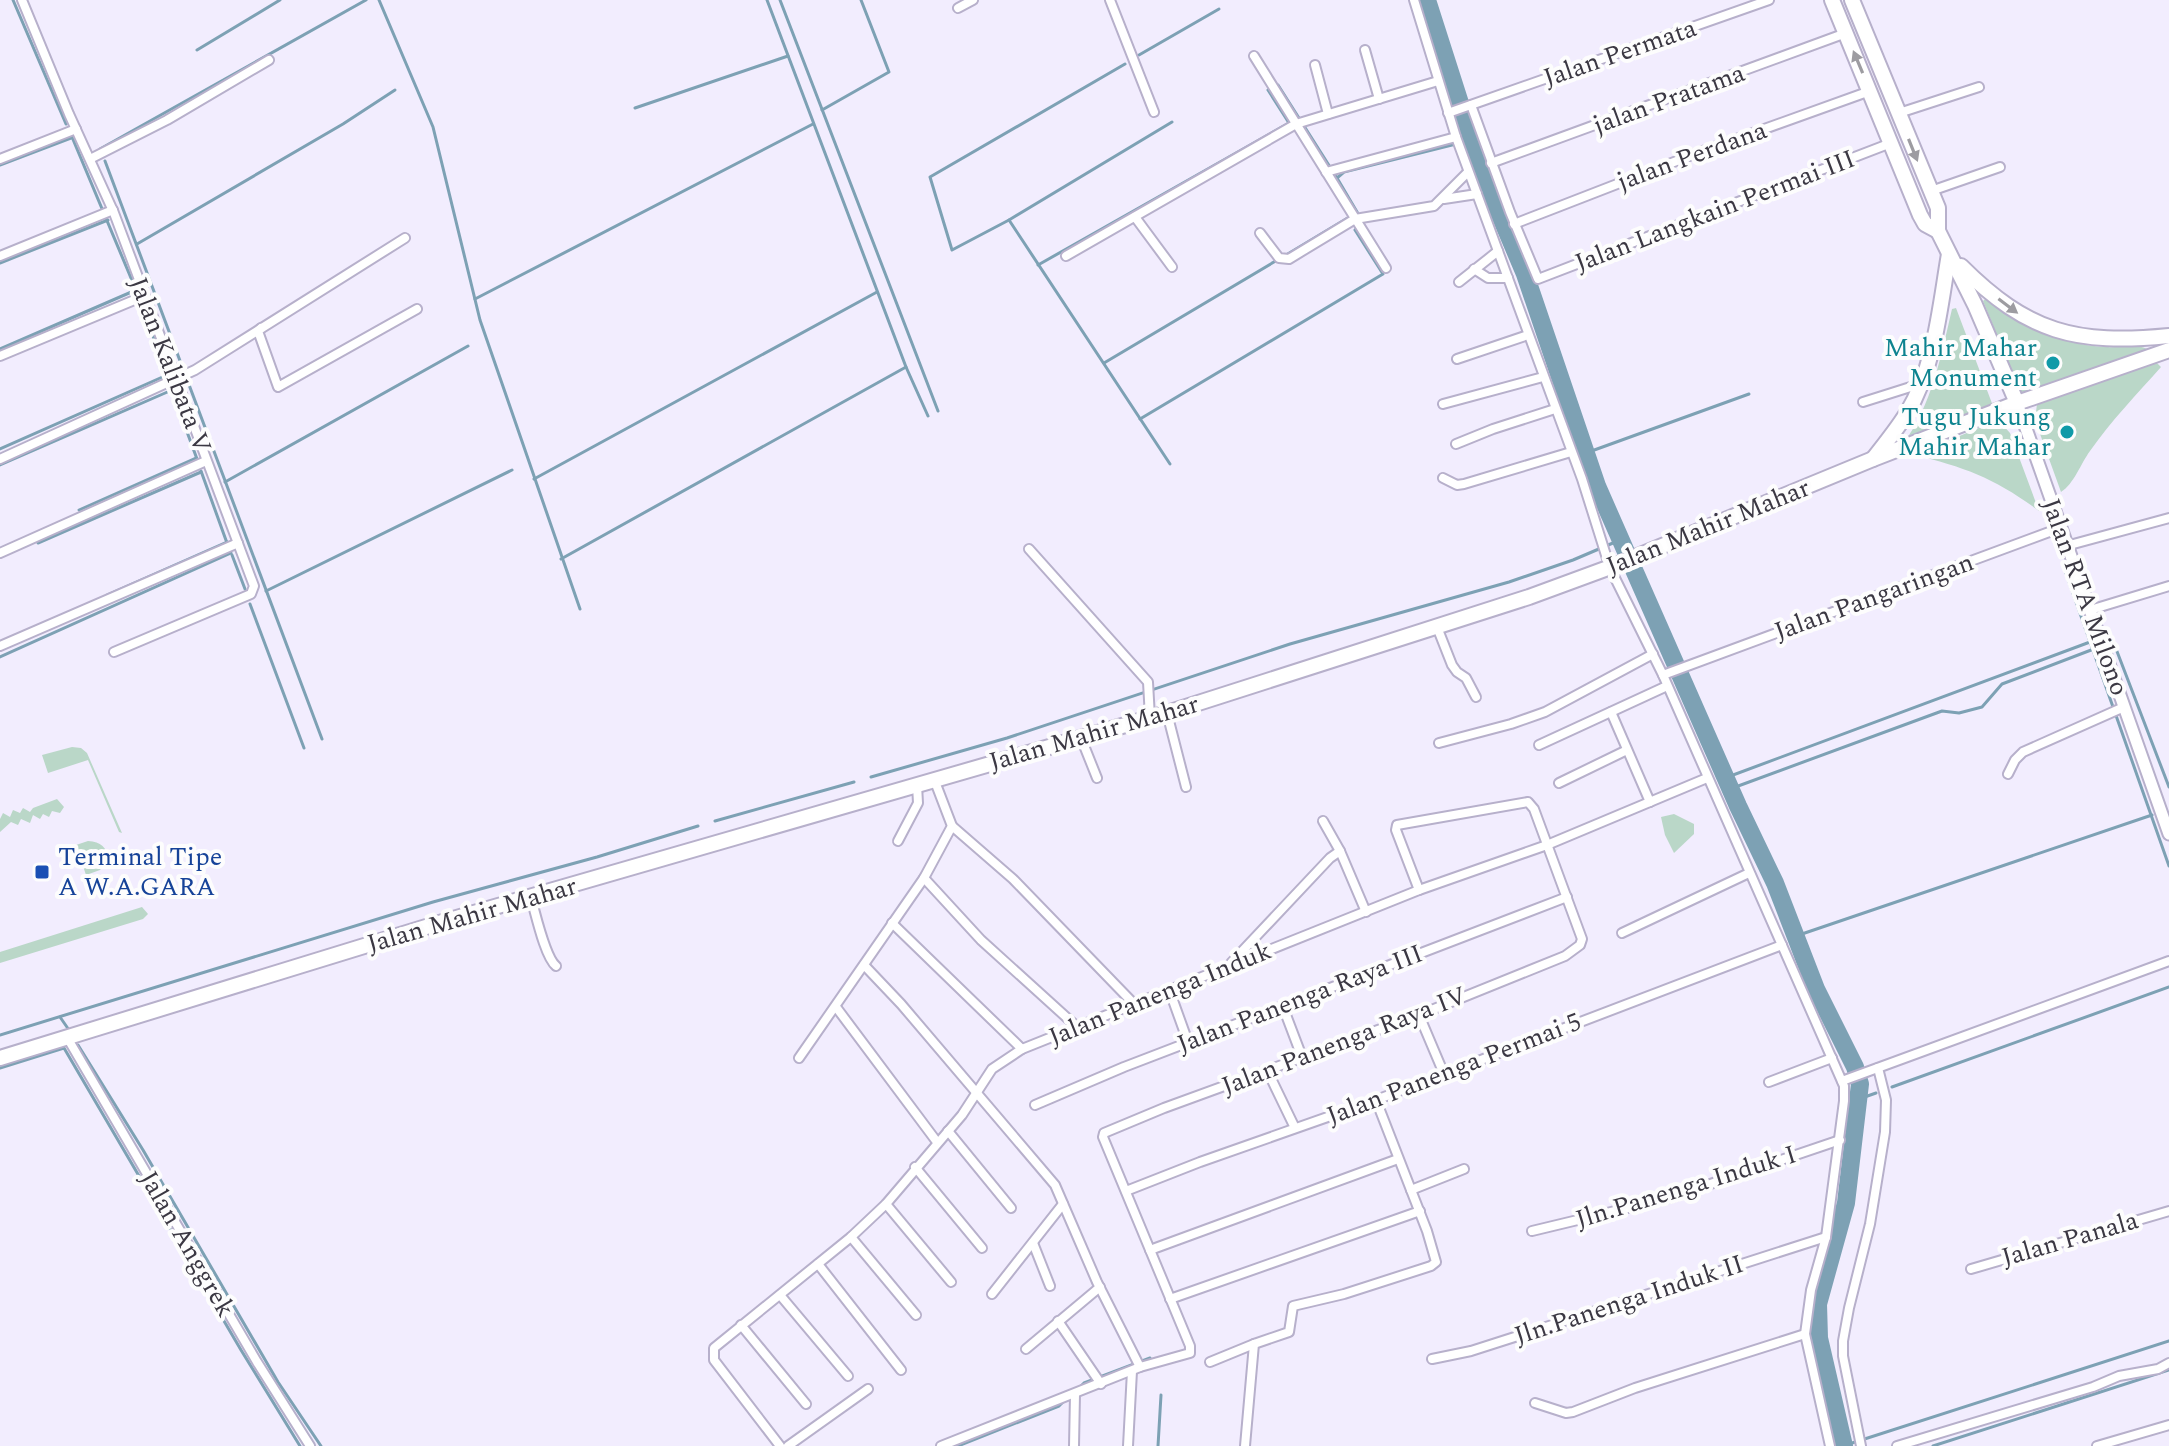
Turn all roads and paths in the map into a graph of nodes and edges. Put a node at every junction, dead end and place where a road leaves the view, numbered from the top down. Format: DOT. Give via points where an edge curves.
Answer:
graph roads {
  1 [pos="22,0"];
  2 [pos="973,0"];
  3 [pos="1110,0"];
  4 [pos="1414,0"];
  5 [pos="1769,0"];
  6 [pos="1832,0"];
  7 [pos="1856,1"];
  8 [pos="958,8"];
  9 [pos="1846,33"];
  10 [pos="1365,50"];
  11 [pos="1254,56"];
  12 [pos="269,60"];
  13 [pos="1315,65"];
  14 [pos="1438,81"];
  15 [pos="1979,87"];
  16 [pos="1870,91"];
  17 [pos="1379,99"];
  18 [pos="1465,107"];
  19 [pos="1154,112"];
  20 [pos="1448,113"];
  21 [pos="1899,113"];
  22 [pos="1328,114"];
  23 [pos="1296,124"];
  24 [pos="76,129"];
  25 [pos="1456,137"];
  26 [pos="1891,143"];
  27 [pos="0,159"];
  28 [pos="90,159"];
  29 [pos="1491,163"];
  30 [pos="2000,167"];
  31 [pos="1326,172"];
  32 [pos="1468,172"];
  33 [pos="1931,191"];
  34 [pos="1477,194"];
  35 [pos="1444,199"];
  36 [pos="113,210"];
  37 [pos="1135,217"];
  38 [pos="1355,219"];
  39 [pos="1514,224"];
  40 [pos="1938,231"];
  41 [pos="1260,233"];
  42 [pos="405,238"];
  43 [pos="1498,251"];
  44 [pos="1949,254"];
  45 [pos="0,256"];
  46 [pos="1066,256"];
  47 [pos="1172,267"];
  48 [pos="1386,268"];
  49 [pos="1474,269"];
  50 [pos="1508,278"];
  51 [pos="1459,282"];
  52 [pos="144,296"];
  53 [pos="417,309"];
  54 [pos="258,331"];
  55 [pos="1528,335"];
  56 [pos="2169,336"];
  57 [pos="2169,350"];
  58 [pos="0,356"];
  59 [pos="1457,359"];
  60 [pos="182,376"];
  61 [pos="1543,377"];
  62 [pos="1921,384"];
  63 [pos="1863,402"];
  64 [pos="2017,403"];
  65 [pos="1443,404"];
  66 [pos="1555,409"];
  67 [pos="1456,444"];
  68 [pos="1571,452"];
  69 [pos="0,459"];
  70 [pos="1873,459"];
  71 [pos="206,461"];
  72 [pos="1443,478"];
  73 [pos="2169,518"];
  74 [pos="2060,528"];
  75 [pos="238,543"];
  76 [pos="2066,546"];
  77 [pos="1029,549"];
  78 [pos="0,553"];
  79 [pos="1613,566"];
  80 [pos="2169,586"];
  81 [pos="2090,610"];
  82 [pos="1437,627"];
  83 [pos="0,646"];
  84 [pos="114,652"];
  85 [pos="1653,654"];
  86 [pos="1666,673"];
  87 [pos="1667,686"];
  88 [pos="1476,697"];
  89 [pos="2124,707"];
  90 [pos="1611,712"];
  91 [pos="1167,713"];
  92 [pos="1150,718"];
  93 [pos="1081,738"];
  94 [pos="1439,743"];
  95 [pos="1539,745"];
  96 [pos="1627,750"];
  97 [pos="2008,774"];
  98 [pos="1097,778"];
  99 [pos="1707,778"];
  100 [pos="934,779"];
  101 [pos="1559,783"];
  102 [pos="917,785"];
  103 [pos="1186,787"];
  104 [pos="1650,802"];
  105 [pos="1323,821"];
  106 [pos="952,826"];
  107 [pos="2169,834"];
  108 [pos="898,841"];
  109 [pos="1547,845"];
  110 [pos="1340,851"];
  111 [pos="1749,873"];
  112 [pos="924,878"];
  113 [pos="1419,890"];
  114 [pos="1567,897"];
  115 [pos="531,898"];
  116 [pos="1366,912"];
  117 [pos="892,923"];
  118 [pos="1622,933"];
  119 [pos="1782,945"];
  120 [pos="2169,961"];
  121 [pos="864,965"];
  122 [pos="556,966"];
  123 [pos="1227,967"];
  124 [pos="1170,992"];
  125 [pos="1135,1005"];
  126 [pos="836,1007"];
  127 [pos="1283,1007"];
  128 [pos="1419,1015"];
  129 [pos="1076,1026"];
  130 [pos="68,1039"];
  131 [pos="1188,1042"];
  132 [pos="1022,1049"];
  133 [pos="1302,1057"];
  134 [pos="0,1058"];
  135 [pos="799,1058"];
  136 [pos="1832,1058"];
  137 [pos="1878,1068"];
  138 [pos="1267,1070"];
  139 [pos="1444,1074"];
  140 [pos="1845,1080"];
  141 [pos="1769,1082"];
  142 [pos="976,1093"];
  143 [pos="1376,1100"];
  144 [pos="1035,1105"];
  145 [pos="1295,1128"];
  146 [pos="948,1131"];
  147 [pos="1840,1140"];
  148 [pos="937,1142"];
  149 [pos="1398,1159"];
  150 [pos="915,1167"];
  151 [pos="1464,1169"];
  152 [pos="1411,1190"];
  153 [pos="1126,1191"];
  154 [pos="886,1204"];
  155 [pos="1063,1204"];
  156 [pos="1011,1208"];
  157 [pos="1420,1211"];
  158 [pos="2169,1211"];
  159 [pos="1532,1231"];
  160 [pos="851,1237"];
  161 [pos="1826,1237"];
  162 [pos="1033,1243"];
  163 [pos="982,1248"];
  164 [pos="1150,1250"];
  165 [pos="818,1264"];
  166 [pos="1971,1269"];
  167 [pos="951,1282"];
  168 [pos="1050,1286"];
  169 [pos="1100,1287"];
  170 [pos="992,1294"];
  171 [pos="780,1295"];
  172 [pos="1170,1299"];
  173 [pos="916,1315"];
  174 [pos="1058,1321"];
  175 [pos="741,1325"];
  176 [pos="1805,1334"];
  177 [pos="1254,1344"];
  178 [pos="1026,1349"];
  179 [pos="1432,1359"];
  180 [pos="1210,1362"];
  181 [pos="2169,1363"];
  182 [pos="1136,1369"];
  183 [pos="901,1370"];
  184 [pos="848,1376"];
  185 [pos="1101,1384"];
  186 [pos="868,1389"];
  187 [pos="1075,1394"];
  188 [pos="1535,1403"];
  189 [pos="806,1404"];
  190 [pos="2169,1425"];
  191 [pos="310,1446"];
  192 [pos="780,1446"];
  193 [pos="788,1446"];
  194 [pos="941,1446"];
  195 [pos="1074,1446"];
  196 [pos="1128,1446"];
  197 [pos="1245,1446"];
  198 [pos="1830,1446"];
  199 [pos="1861,1446"];
  200 [pos="1897,1446"];
  201 [pos="2097,1446"];
  1 -- 24 [label="street, Jalan Kalibata V"];
  2 -- 8 [label="street"];
  3 -- 19 [label="street"];
  4 -- 14 [label="street"];
  5 -- 18 [label="street, Jalan Permata"];
  6 -- 9 [label="highway, Jalan RTA Milono"];
  7 -- 21 [label="highway, Jalan RTA Milono"];
  16 -- 9 [label="highway, Jalan RTA Milono, one-way"];
  9 -- 29 [label="street, jalan Pratama"];
  10 -- 17 [label="street"];
  11 -- 23 [label="street"];
  12 -- 28 [label="street"];
  13 -- 22 [label="street"];
  14 -- 17 [label="street"];
  14 -- 20 [label="street"];
  15 -- 21 [label="street"];
  16 -- 26 [label="highway, Jalan RTA Milono"];
  16 -- 39 [label="street, jalan Perdana"];
  17 -- 22 [label="street"];
  18 -- 20 [label="street, Jalan Permata"];
  18 -- 29 [label="street"];
  20 -- 25 [label="street"];
  21 -- 33 [label="highway, Jalan RTA Milono, one-way"];
  22 -- 23 [label="street"];
  23 -- 31 [label="street"];
  23 -- 37 [label="street"];
  24 -- 27 [label="street"];
  24 -- 28 [label="street, Jalan Kalibata V"];
  25 -- 31 [label="street"];
  25 -- 32 [label="street"];
  26 -- 39 [label="street, Jalan Langkain Permai III" via="1538,279"];
  26 -- 40 [label="highway, Jalan RTA Milono" via="1923,220"];
  28 -- 36 [label="street, Jalan Kalibata V"];
  29 -- 39 [label="street"];
  30 -- 33 [label="street"];
  31 -- 38 [label="street"];
  32 -- 34 [label="street"];
  32 -- 35 [label="street"];
  33 -- 40 [label="highway, Jalan RTA Milono" via="1939,213"];
  34 -- 35 [label="street"];
  34 -- 43 [label="street"];
  35 -- 38 [label="street" via="1434,206"];
  36 -- 45 [label="street"];
  36 -- 52 [label="street, Jalan Kalibata V"];
  37 -- 46 [label="street"];
  37 -- 47 [label="street"];
  38 -- 41 [label="street" via="1286,260"];
  38 -- 48 [label="street"];
  40 -- 44 [label="highway, Jalan RTA Milono"];
  42 -- 54 [label="street"];
  43 -- 49 [label="street"];
  43 -- 50 [label="street"];
  44 -- 56 [label="highway, one-way" via="2013,310 2050,329 2096,338"];
  44 -- 62 [label="highway"];
  44 -- 64 [label="highway, Jalan RTA Milono"];
  49 -- 50 [label="street" via="1488,278"];
  49 -- 51 [label="street"];
  50 -- 55 [label="street"];
  52 -- 58 [label="street"];
  52 -- 60 [label="street, Jalan Kalibata V"];
  53 -- 54 [label="street" via="278,387"];
  54 -- 60 [label="street"];
  55 -- 59 [label="street"];
  55 -- 61 [label="street"];
  57 -- 64 [label="highway, Jalan Mahir Mahar"];
  60 -- 69 [label="street"];
  60 -- 71 [label="street, Jalan Kalibata V"];
  61 -- 65 [label="street"];
  61 -- 66 [label="street"];
  62 -- 63 [label="street"];
  62 -- 70 [label="highway"];
  64 -- 70 [label="highway, Jalan Mahir Mahar"];
  64 -- 74 [label="street, Jalan RTA Milono"];
  66 -- 67 [label="street"];
  66 -- 68 [label="street"];
  68 -- 72 [label="street" via="1464,484"];
  68 -- 79 [label="street"];
  70 -- 79 [label="highway, Jalan Mahir Mahar"];
  71 -- 75 [label="street, Jalan Kalibata V"];
  71 -- 78 [label="street"];
  73 -- 76 [label="street"];
  74 -- 76 [label="street, Jalan RTA Milono"];
  74 -- 86 [label="street, Jalan Pangaringan"];
  75 -- 83 [label="street"];
  75 -- 84 [label="street, Jalan Kalibata V" via="254,586 251,594"];
  76 -- 81 [label="street, Jalan RTA Milono"];
  77 -- 92 [label="street" via="1148,682"];
  79 -- 82 [label="highway, Jalan Mahir Mahar"];
  79 -- 85 [label="street"];
  80 -- 81 [label="street"];
  81 -- 89 [label="street, Jalan RTA Milono"];
  82 -- 88 [label="street" via="1452,665"];
  82 -- 91 [label="highway, Jalan Mahir Mahar"];
  85 -- 86 [label="street"];
  85 -- 94 [label="street" via="1545,712"];
  86 -- 87 [label="street"];
  87 -- 90 [label="street"];
  87 -- 99 [label="street"];
  89 -- 97 [label="street" via="2023,752"];
  89 -- 107 [label="street, Jalan RTA Milono"];
  90 -- 95 [label="street"];
  90 -- 96 [label="street"];
  91 -- 92 [label="highway, Jalan Mahir Mahar"];
  91 -- 103 [label="street"];
  92 -- 93 [label="highway, Jalan Mahir Mahar"];
  93 -- 98 [label="street"];
  93 -- 100 [label="highway, Jalan Mahir Mahar"];
  96 -- 101 [label="street"];
  96 -- 104 [label="street"];
  99 -- 104 [label="street, Jalan Panenga Induk"];
  99 -- 111 [label="street"];
  100 -- 102 [label="highway, Jalan Mahir Mahar"];
  100 -- 106 [label="street"];
  102 -- 108 [label="street" via="918,803"];
  102 -- 115 [label="highway, Jalan Mahir Mahar"];
  104 -- 109 [label="street, Jalan Panenga Induk"];
  105 -- 110 [label="street"];
  106 -- 112 [label="street"];
  106 -- 125 [label="street" via="1013,879"];
  109 -- 113 [label="street, Jalan Panenga Induk"];
  109 -- 113 [label="street" via="1528,802 1400,824 1396,830"];
  109 -- 114 [label="street"];
  110 -- 116 [label="street"];
  110 -- 123 [label="street"];
  111 -- 118 [label="street"];
  111 -- 119 [label="street"];
  112 -- 117 [label="street"];
  112 -- 129 [label="street" via="981,940"];
  113 -- 116 [label="street, Jalan Panenga Induk"];
  114 -- 127 [label="street, Jalan Panenga Raya III"];
  114 -- 128 [label="street, Jalan Panenga Raya IV" via="1580,945 1565,956"];
  115 -- 122 [label="street" via="545,951"];
  115 -- 130 [label="highway, Jalan Mahir Mahar"];
  116 -- 123 [label="street, Jalan Panenga Induk"];
  117 -- 121 [label="street"];
  117 -- 132 [label="street"];
  119 -- 136 [label="street"];
  119 -- 139 [label="street, Jalan Panenga Permai 5"];
  120 -- 137 [label="street"];
  121 -- 126 [label="street"];
  121 -- 142 [label="street"];
  123 -- 124 [label="street, Jalan Panenga Induk"];
  124 -- 125 [label="street, Jalan Panenga Induk"];
  124 -- 131 [label="street"];
  125 -- 129 [label="street, Jalan Panenga Induk"];
  126 -- 135 [label="street"];
  126 -- 148 [label="street"];
  127 -- 131 [label="street, Jalan Panenga Raya III"];
  127 -- 133 [label="street"];
  128 -- 133 [label="street, Jalan Panenga Raya IV"];
  128 -- 139 [label="street"];
  129 -- 132 [label="street, Jalan Panenga Induk"];
  130 -- 134 [label="highway, Jalan Mahir Mahar"];
  130 -- 191 [label="street, Jalan Anggrek"];
  131 -- 144 [label="street, Jalan Panenga Raya III"];
  132 -- 142 [label="street, Jalan Panenga Induk" via="992,1069"];
  133 -- 138 [label="street, Jalan Panenga Raya IV"];
  136 -- 140 [label="street"];
  136 -- 141 [label="street"];
  137 -- 140 [label="street"];
  137 -- 199 [label="street" via="1886,1100 1885,1132 1843,1341"];
  138 -- 145 [label="street"];
  138 -- 153 [label="street, Jalan Panenga Raya IV" via="1104,1133"];
  139 -- 143 [label="street, Jalan Panenga Permai 5"];
  140 -- 147 [label="street"];
  142 -- 146 [label="street, Jalan Panenga Induk"];
  142 -- 155 [label="street" via="1052,1182"];
  143 -- 145 [label="street, Jalan Panenga Permai 5"];
  143 -- 149 [label="street"];
  145 -- 153 [label="street, Jalan Panenga Permai 5"];
  146 -- 148 [label="street, Jalan Panenga Induk"];
  146 -- 156 [label="street"];
  147 -- 159 [label="street, Jln.Panenga Induk I" via="1669,1198"];
  147 -- 161 [label="street"];
  148 -- 150 [label="street, Jalan Panenga Induk"];
  149 -- 152 [label="street"];
  149 -- 164 [label="street"];
  150 -- 154 [label="street, Jalan Panenga Induk"];
  150 -- 163 [label="street"];
  151 -- 152 [label="street"];
  152 -- 157 [label="street"];
  153 -- 164 [label="street"];
  154 -- 160 [label="street, Jalan Panenga Induk"];
  154 -- 167 [label="street"];
  155 -- 162 [label="street"];
  155 -- 169 [label="street"];
  157 -- 172 [label="street"];
  157 -- 177 [label="street" via="1434,1264 1296,1304 1289,1332"];
  158 -- 166 [label="street, Jalan Panala"];
  160 -- 165 [label="street, Jalan Panenga Induk"];
  160 -- 173 [label="street"];
  161 -- 176 [label="street"];
  161 -- 179 [label="street, Jln.Panenga Induk II"];
  162 -- 168 [label="street"];
  162 -- 170 [label="street"];
  164 -- 172 [label="street"];
  165 -- 171 [label="street, Jalan Panenga Induk"];
  165 -- 183 [label="street"];
  169 -- 174 [label="street"];
  169 -- 182 [label="street"];
  171 -- 175 [label="street, Jalan Panenga Induk"];
  171 -- 184 [label="street"];
  172 -- 182 [label="street" via="1190,1353"];
  174 -- 178 [label="street"];
  174 -- 185 [label="street"];
  175 -- 189 [label="street"];
  175 -- 192 [label="street, Jalan Panenga Induk" via="712,1354"];
  176 -- 188 [label="street" via="1570,1413"];
  176 -- 198 [label="street"];
  177 -- 180 [label="street"];
  177 -- 197 [label="street"];
  181 -- 200 [label="street"];
  182 -- 185 [label="street"];
  182 -- 196 [label="street"];
  185 -- 187 [label="street"];
  186 -- 193 [label="street"];
  187 -- 194 [label="street"];
  187 -- 195 [label="street"];
  190 -- 201 [label="street"];
}
